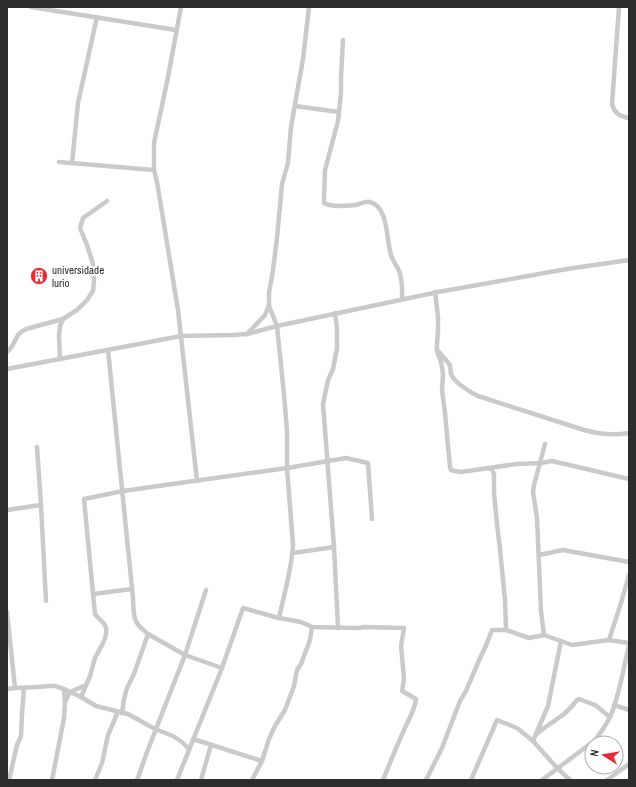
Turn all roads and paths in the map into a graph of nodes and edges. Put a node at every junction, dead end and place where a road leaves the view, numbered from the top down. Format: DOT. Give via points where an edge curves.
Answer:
graph roads {
  1 [pos="32,7"];
  2 [pos="181,7"];
  3 [pos="309,7"];
  4 [pos="619,7"];
  5 [pos="97,17"];
  6 [pos="176,30"];
  7 [pos="343,40"];
  8 [pos="295,106"];
  9 [pos="339,112"];
  10 [pos="629,118"];
  11 [pos="59,162"];
  12 [pos="72,162"];
  13 [pos="154,170"];
  14 [pos="107,201"];
  15 [pos="629,260"];
  16 [pos="434,292"];
  17 [pos="402,299"];
  18 [pos="269,305"];
  19 [pos="335,314"];
  20 [pos="63,319"];
  21 [pos="277,326"];
  22 [pos="247,334"];
  23 [pos="181,336"];
  24 [pos="108,350"];
  25 [pos="437,351"];
  26 [pos="7,352"];
  27 [pos="60,359"];
  28 [pos="7,369"];
  29 [pos="629,433"];
  30 [pos="545,444"];
  31 [pos="37,447"];
  32 [pos="328,460"];
  33 [pos="541,462"];
  34 [pos="287,468"];
  35 [pos="489,468"];
  36 [pos="629,479"];
  37 [pos="197,481"];
  38 [pos="123,491"];
  39 [pos="41,505"];
  40 [pos="7,510"];
  41 [pos="372,519"];
  42 [pos="334,547"];
  43 [pos="293,553"];
  44 [pos="539,555"];
  45 [pos="629,562"];
  46 [pos="629,575"];
  47 [pos="132,589"];
  48 [pos="206,590"];
  49 [pos="93,594"];
  50 [pos="46,601"];
  51 [pos="7,612"];
  52 [pos="279,618"];
  53 [pos="312,628"];
  54 [pos="338,628"];
  55 [pos="506,630"];
  56 [pos="148,634"];
  57 [pos="544,635"];
  58 [pos="609,640"];
  59 [pos="561,642"];
  60 [pos="629,644"];
  61 [pos="9,648"];
  62 [pos="185,655"];
  63 [pos="222,668"];
  64 [pos="86,685"];
  65 [pos="15,688"];
  66 [pos="24,688"];
  67 [pos="7,689"];
  68 [pos="64,689"];
  69 [pos="70,692"];
  70 [pos="81,697"];
  71 [pos="65,702"];
  72 [pos="614,705"];
  73 [pos="629,710"];
  74 [pos="116,711"];
  75 [pos="122,713"];
  76 [pos="610,717"];
  77 [pos="155,730"];
  78 [pos="536,734"];
  79 [pos="193,739"];
  80 [pos="533,741"];
  81 [pos="211,745"];
  82 [pos="189,749"];
  83 [pos="262,761"];
  84 [pos="629,764"];
  85 [pos="557,768"];
  86 [pos="9,780"];
  87 [pos="52,780"];
  88 [pos="95,780"];
  89 [pos="137,780"];
  90 [pos="177,780"];
  91 [pos="201,780"];
  92 [pos="252,780"];
  93 [pos="383,780"];
  94 [pos="426,780"];
  95 [pos="471,780"];
  96 [pos="542,780"];
  97 [pos="570,780"];
  98 [pos="607,780"];
  1 -- 5 [label="street"];
  2 -- 6 [label="street"];
  3 -- 8 [label="street"];
  4 -- 10 [label="street" via="612,104 617,114"];
  5 -- 6 [label="street"];
  5 -- 12 [label="street" via="78,103"];
  6 -- 13 [label="street" via="154,144"];
  7 -- 9 [label="street"];
  8 -- 9 [label="street"];
  8 -- 18 [label="street" via="288,163 282,184"];
  9 -- 17 [label="street" via="326,170 324,203 328,206 370,202 379,208 386,224 391,255 402,282"];
  11 -- 12 [label="street"];
  12 -- 13 [label="street"];
  13 -- 23 [label="street" via="158,182"];
  14 -- 20 [label="street" via="83,218 80,228 93,264 93,291 77,310"];
  15 -- 16 [label="street"];
  16 -- 17 [label="street"];
  16 -- 25 [label="street" via="438,317"];
  17 -- 19 [label="street"];
  18 -- 21 [label="street"];
  18 -- 22 [label="street" via="265,315"];
  19 -- 21 [label="street"];
  19 -- 32 [label="street" via="337,348 323,404"];
  20 -- 26 [label="street" via="20,332"];
  20 -- 27 [label="street" via="59,336"];
  21 -- 22 [label="street"];
  21 -- 34 [label="street" via="287,431"];
  22 -- 23 [label="street"];
  23 -- 24 [label="street"];
  23 -- 37 [label="street"];
  24 -- 27 [label="street"];
  24 -- 38 [label="street"];
  25 -- 29 [label="street" via="450,365 454,379 478,396 599,434"];
  25 -- 35 [label="street" via="443,374 442,390 451,470 461,472"];
  27 -- 28 [label="street"];
  30 -- 33 [label="street"];
  31 -- 39 [label="street"];
  32 -- 34 [label="street"];
  32 -- 41 [label="street" via="346,458 368,463"];
  32 -- 42 [label="street"];
  33 -- 35 [label="street"];
  33 -- 36 [label="street" via="552,461"];
  33 -- 44 [label="street" via="533,492"];
  34 -- 37 [label="street"];
  34 -- 43 [label="street"];
  35 -- 55 [label="street" via="494,474"];
  37 -- 38 [label="street"];
  38 -- 47 [label="street"];
  38 -- 49 [label="street" via="84,499"];
  39 -- 40 [label="street"];
  39 -- 50 [label="street"];
  42 -- 43 [label="street"];
  42 -- 54 [label="street"];
  43 -- 52 [label="street"];
  44 -- 45 [label="street" via="563,550"];
  44 -- 57 [label="street"];
  46 -- 58 [label="street"];
  47 -- 49 [label="street"];
  47 -- 56 [label="street" via="136,622 138,627"];
  48 -- 62 [label="street"];
  49 -- 64 [label="street" via="95,614 104,623 106,632"];
  51 -- 61 [label="street"];
  52 -- 53 [label="street" via="301,622"];
  52 -- 63 [label="street" via="243,608"];
  53 -- 54 [label="street"];
  53 -- 83 [label="street" via="289,700 269,739"];
  54 -- 93 [label="street" via="404,628 401,646 404,679 402,692 416,699 413,712"];
  55 -- 57 [label="street" via="529,638"];
  55 -- 94 [label="street" via="492,630"];
  56 -- 62 [label="street"];
  56 -- 75 [label="street" via="127,688"];
  57 -- 59 [label="street"];
  58 -- 59 [label="street" via="572,645"];
  58 -- 60 [label="street"];
  59 -- 78 [label="street" via="548,706"];
  60 -- 72 [label="street"];
  61 -- 65 [label="street"];
  62 -- 63 [label="street"];
  62 -- 77 [label="street"];
  63 -- 79 [label="street"];
  64 -- 69 [label="street"];
  64 -- 70 [label="street"];
  65 -- 66 [label="street"];
  65 -- 67 [label="street"];
  66 -- 68 [label="street" via="55,686"];
  66 -- 86 [label="street" via="21,736"];
  68 -- 69 [label="street"];
  68 -- 71 [label="street"];
  69 -- 70 [label="street"];
  69 -- 71 [label="street"];
  70 -- 74 [label="street" via="96,706"];
  71 -- 87 [label="street"];
  72 -- 73 [label="street"];
  72 -- 76 [label="street"];
  74 -- 75 [label="street"];
  74 -- 88 [label="street"];
  75 -- 77 [label="street"];
  76 -- 78 [label="street" via="595,705 578,699 564,714"];
  76 -- 85 [label="street" via="594,741"];
  77 -- 82 [label="street" via="173,736"];
  77 -- 89 [label="street"];
  78 -- 80 [label="street"];
  79 -- 81 [label="street"];
  79 -- 82 [label="street"];
  80 -- 85 [label="street"];
  80 -- 95 [label="street" via="517,728 497,720"];
  81 -- 83 [label="street"];
  81 -- 91 [label="street"];
  82 -- 90 [label="street"];
  83 -- 92 [label="street"];
  84 -- 98 [label="street"];
  85 -- 96 [label="street"];
  85 -- 97 [label="street"];
}
